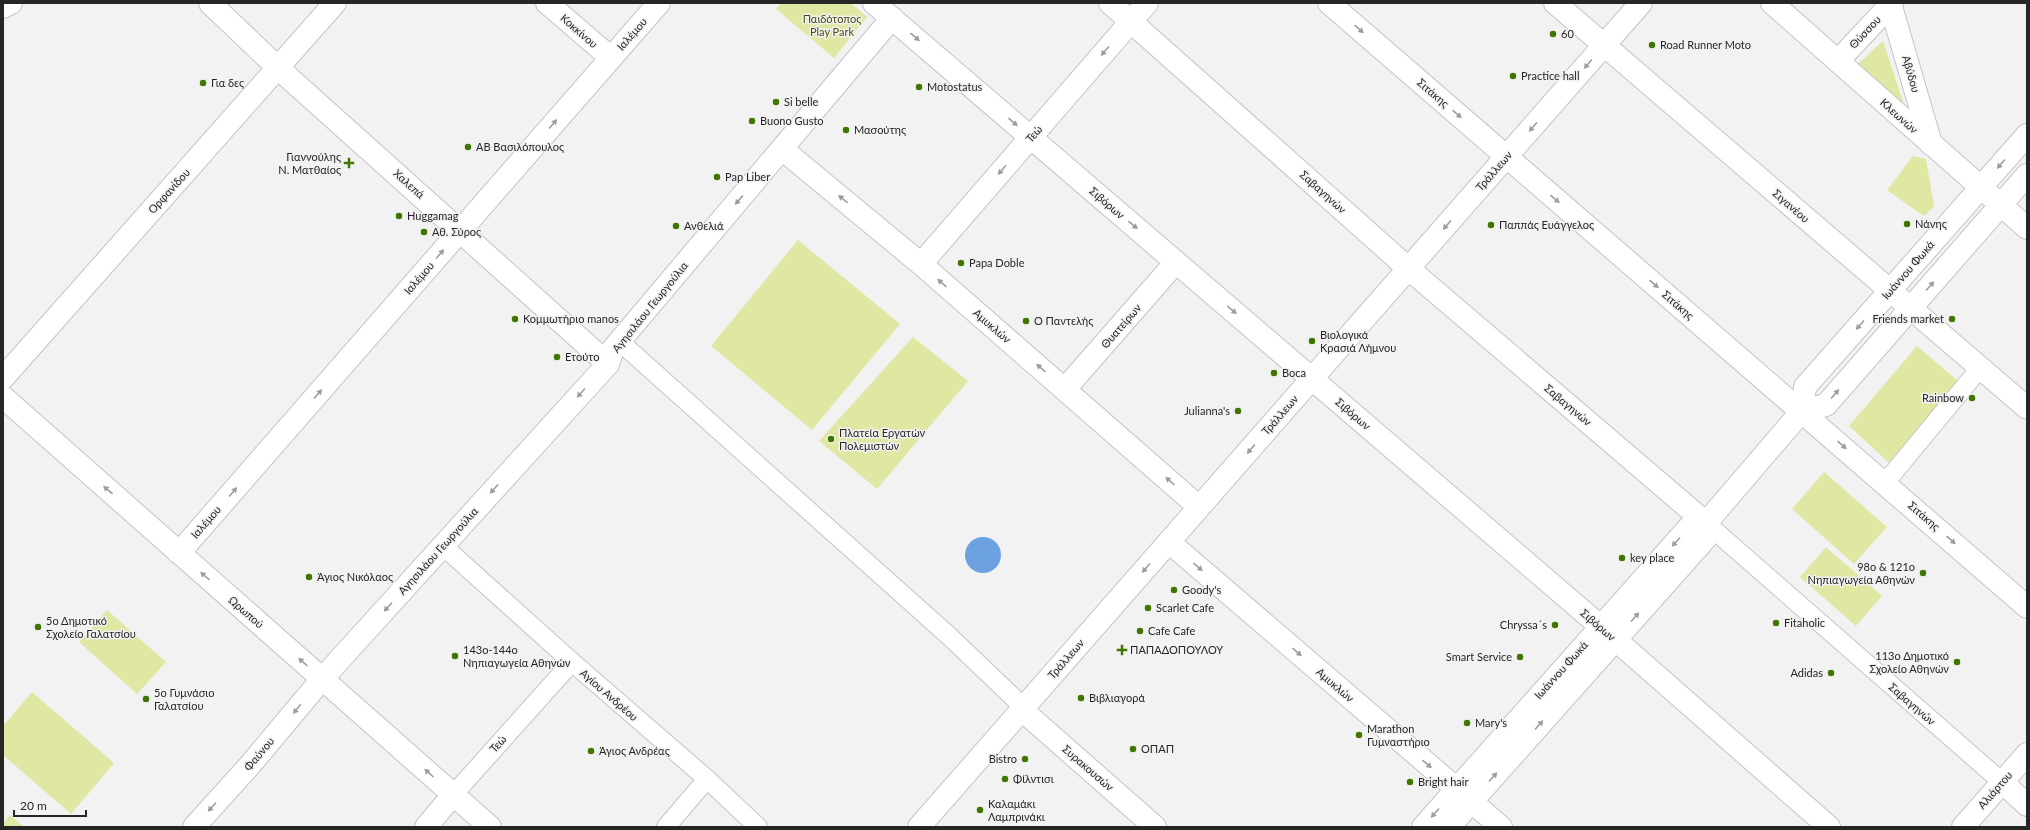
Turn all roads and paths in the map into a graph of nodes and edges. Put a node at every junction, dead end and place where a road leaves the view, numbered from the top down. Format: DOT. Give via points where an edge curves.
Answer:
graph roads {
  1 [pos="11,3"];
  2 [pos="210,3"];
  3 [pos="335,3"];
  4 [pos="547,3"];
  5 [pos="659,3"];
  6 [pos="874,3"];
  7 [pos="1110,3"];
  8 [pos="1147,3"];
  9 [pos="1329,3"];
  10 [pos="1555,3"];
  11 [pos="1642,3"];
  12 [pos="1772,3"];
  13 [pos="1891,3"];
  14 [pos="3,7"];
  15 [pos="892,18"];
  16 [pos="1131,21"];
  17 [pos="1604,46"];
  18 [pos="611,58"];
  19 [pos="1838,61"];
  20 [pos="278,68"];
  21 [pos="2027,134"];
  22 [pos="1030,137"];
  23 [pos="1931,144"];
  24 [pos="782,149"];
  25 [pos="1506,157"];
  26 [pos="2027,176"];
  27 [pos="1981,187"];
  28 [pos="2002,205"];
  29 [pos="2027,228"];
  30 [pos="461,230"];
  31 [pos="1176,262"];
  32 [pos="920,264"];
  33 [pos="1409,268"];
  34 [pos="1890,291"];
  35 [pos="1911,308"];
  36 [pos="619,341"];
  37 [pos="608,364"];
  38 [pos="1980,368"];
  39 [pos="3,378"];
  40 [pos="1312,379"];
  41 [pos="1065,390"];
  42 [pos="3,397"];
  43 [pos="2027,408"];
  44 [pos="1802,411"];
  45 [pos="1885,483"];
  46 [pos="1199,508"];
  47 [pos="1706,523"];
  48 [pos="1169,542"];
  49 [pos="443,546"];
  50 [pos="180,553"];
  51 [pos="2027,607"];
  52 [pos="1608,633"];
  53 [pos="572,662"];
  54 [pos="322,679"];
  55 [pos="1022,710"];
  56 [pos="2027,754"];
  57 [pos="707,780"];
  58 [pos="2002,782"];
  59 [pos="453,795"];
  60 [pos="1464,795"];
  61 [pos="2027,805"];
  62 [pos="194,827"];
  63 [pos="426,827"];
  64 [pos="490,827"];
  65 [pos="666,827"];
  66 [pos="758,827"];
  67 [pos="919,827"];
  68 [pos="1155,827"];
  69 [pos="1422,827"];
  70 [pos="1449,827"];
  71 [pos="1501,827"];
  72 [pos="1829,827"];
  73 [pos="1963,827"];
  1 -- 14 [label="street"];
  2 -- 20 [label="street, Χαλεπά"];
  3 -- 20 [label="street, Ορφανίδου"];
  4 -- 18 [label="street, Κοκκίνου"];
  5 -- 18 [label="street, Ιαλέμου"];
  6 -- 15 [label="street, Σιβόρων"];
  7 -- 16 [label="street, Σαβαγηνών"];
  8 -- 16 [label="street, Τεώ"];
  9 -- 25 [label="street, Σιτάκης, one-way"];
  10 -- 17 [label="street, Σιγανέου"];
  11 -- 17 [label="street, Τράλλεων"];
  12 -- 19 [label="street, Κλεωνών"];
  13 -- 19 [label="street, Θύσσου"];
  13 -- 23 [label="street, Αβύδου"];
  15 -- 22 [label="street, Σιβόρων, one-way"];
  15 -- 24 [label="street, Αγησιλάου Γεωργούλια"];
  16 -- 22 [label="street, Τεώ, one-way"];
  16 -- 33 [label="street, Σαβαγηνών"];
  17 -- 25 [label="street, Τράλλεων, one-way"];
  17 -- 34 [label="street, Σιγανέου"];
  30 -- 18 [label="street, Ιαλέμου, one-way"];
  19 -- 23 [label="street, Κλεωνών"];
  20 -- 30 [label="street, Χαλεπά"];
  20 -- 39 [label="street, Ορφανίδου"];
  21 -- 27 [label="street, Ιωάννου Φωκά, one-way"];
  22 -- 31 [label="street, Σιβόρων, one-way"];
  22 -- 32 [label="street, Τεώ, one-way"];
  23 -- 27 [label="street, Κλεωνών"];
  32 -- 24 [label="street, Αμυκλών, one-way"];
  24 -- 36 [label="street, Αγησιλάου Γεωργούλια, one-way"];
  25 -- 33 [label="street, Τράλλεων, one-way"];
  25 -- 44 [label="street, Σιτάκης, one-way"];
  26 -- 28 [label="street"];
  27 -- 28 [label="street, Κλεωνών"];
  27 -- 34 [label="street, Ιωάννου Φωκά"];
  28 -- 29 [label="street, Κλεωνών"];
  35 -- 28 [label="street, one-way"];
  30 -- 37 [label="street, Χαλεπά"];
  50 -- 30 [label="street, Ιαλέμου, one-way"];
  31 -- 40 [label="street, Σιβόρων, one-way"];
  31 -- 41 [label="street, Θυατείρων"];
  41 -- 32 [label="street, Αμυκλών, one-way"];
  33 -- 40 [label="street, Τράλλεων"];
  33 -- 47 [label="street, Σαβαγηνών"];
  34 -- 35 [label="street, Σιγανέου"];
  34 -- 44 [label="street, Ιωάννου Φωκά, one-way" via="1805,387"];
  35 -- 38 [label="street, Σιγανέου"];
  44 -- 35 [label="street, one-way" via="1826,405"];
  36 -- 37 [label="street, Αγησιλάου Γεωργούλια"];
  36 -- 55 [label="street" via="949,636 1016,700"];
  37 -- 49 [label="street, Αγησιλάου Γεωργούλια, one-way"];
  38 -- 43 [label="street, Σιγανέου"];
  38 -- 45 [label="street"];
  40 -- 46 [label="street, Τράλλεων, one-way"];
  40 -- 52 [label="street, Σιβόρων"];
  46 -- 41 [label="street, Αμυκλών, one-way"];
  50 -- 42 [label="street, Ωρωπού, one-way"];
  44 -- 45 [label="street, Σιτάκης, one-way"];
  44 -- 47 [label="street"];
  45 -- 51 [label="street, Σιτάκης, one-way"];
  46 -- 48 [label="street, Τράλλεων"];
  47 -- 52 [label="street, Ιωάννου Φωκά" via="1692,524"];
  47 -- 58 [label="street, Σαβαγηνών"];
  48 -- 55 [label="street, Τράλλεων, one-way"];
  48 -- 60 [label="street, Αμυκλών, one-way"];
  49 -- 53 [label="street, Αγίου Ανδρέου"];
  49 -- 54 [label="street, Αγησιλάου Γεωργούλια, one-way"];
  54 -- 50 [label="street, Ωρωπού, one-way"];
  52 -- 60 [label="street, Ιωάννου Φωκά"];
  52 -- 72 [label="street, Σιβόρων"];
  53 -- 57 [label="street, Αγίου Ανδρέου"];
  53 -- 59 [label="street, Τεώ"];
  59 -- 54 [label="street, Ωρωπού, one-way"];
  54 -- 62 [label="street, Φαύνου, one-way"];
  55 -- 67 [label="street, Τράλλεων"];
  55 -- 68 [label="street, Συρακουσών"];
  56 -- 58 [label="street, Αλιάρτου"];
  57 -- 65 [label="street"];
  57 -- 66 [label="street, Αγίου Ανδρέου"];
  58 -- 61 [label="street, Σαβαγηνών"];
  58 -- 73 [label="street, Αλιάρτου"];
  59 -- 63 [label="street, Τεώ"];
  59 -- 64 [label="street, Ωρωπού"];
  60 -- 69 [label="street, Ιωάννου Φωκά, one-way"];
  60 -- 70 [label="street, Ιωάννου Φωκά"];
  60 -- 71 [label="street, Αμυκλών"];
}
